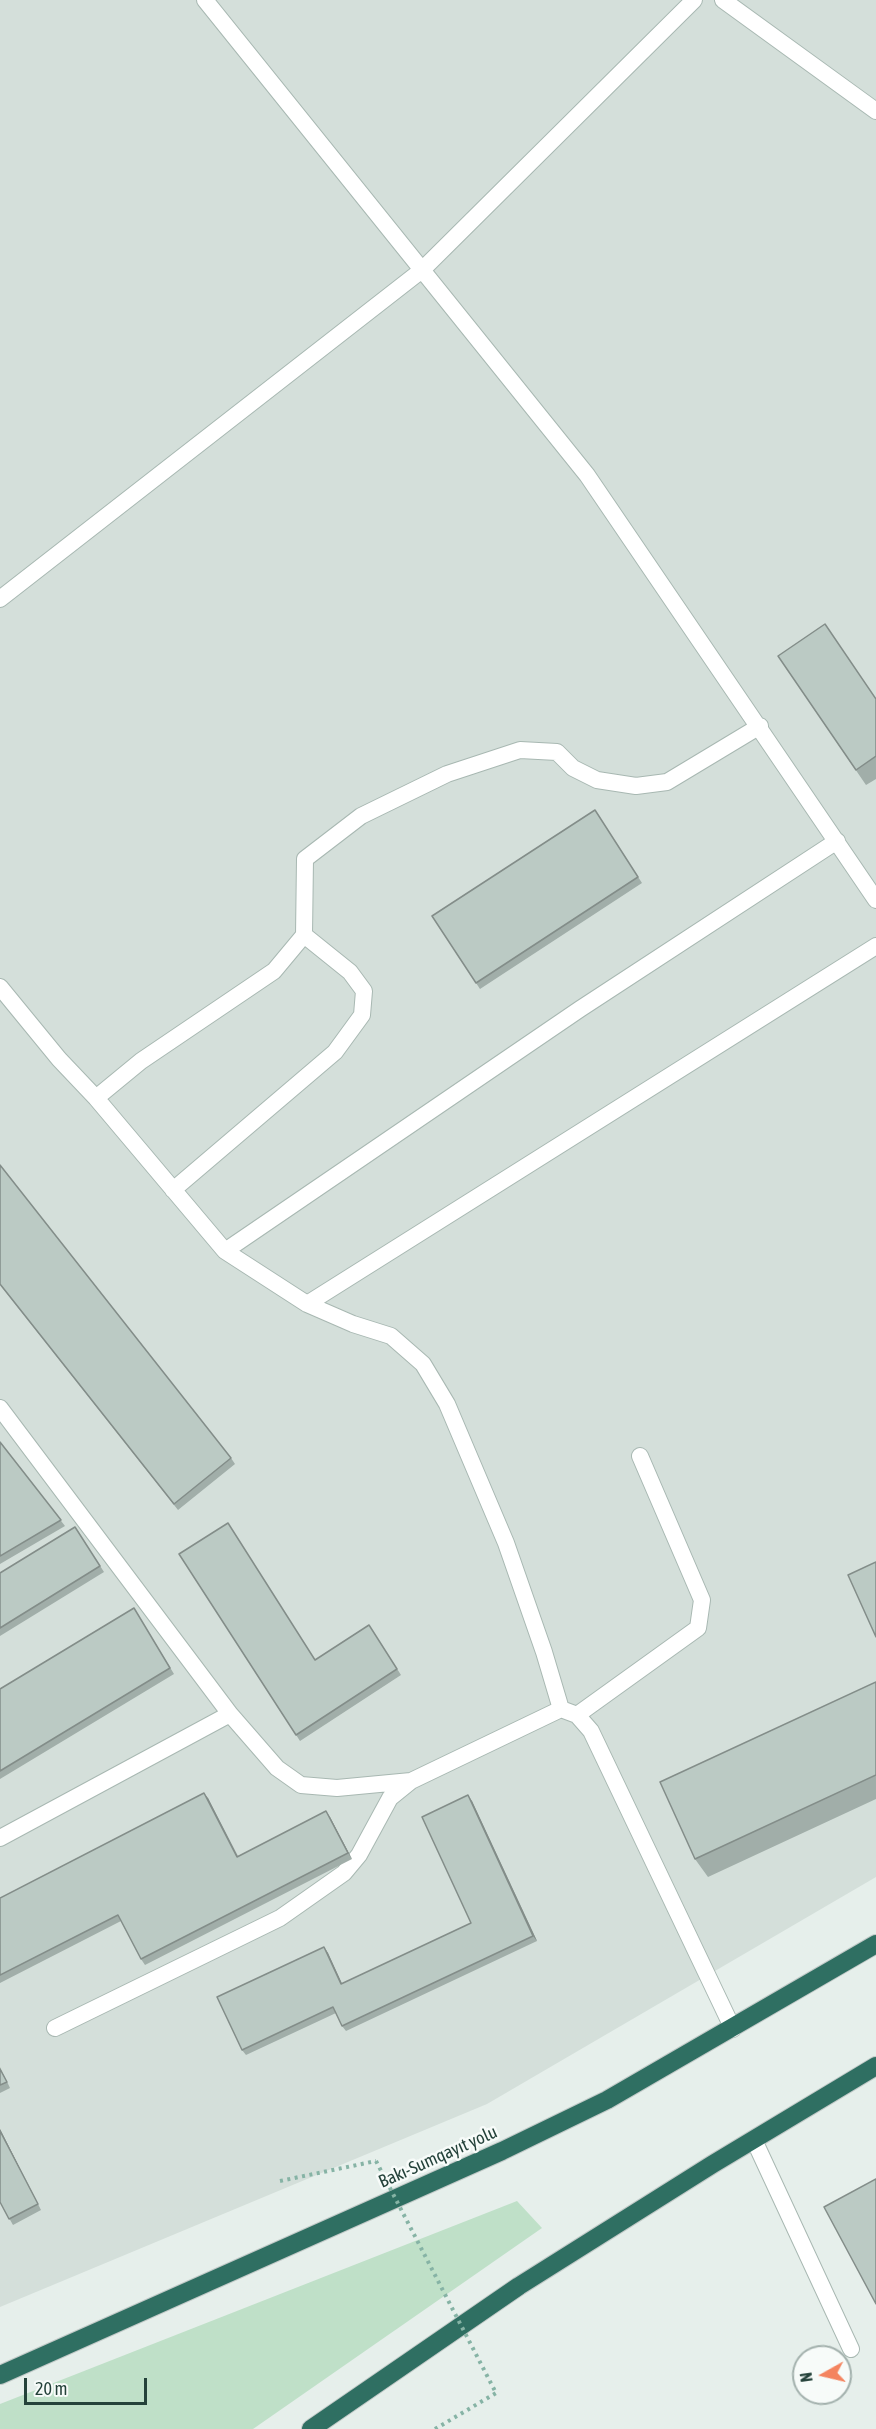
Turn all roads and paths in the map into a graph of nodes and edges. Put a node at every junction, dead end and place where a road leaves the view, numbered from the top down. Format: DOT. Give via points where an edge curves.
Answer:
graph roads {
  1 [pos="204,0"];
  2 [pos="694,0"];
  3 [pos="723,0"];
  4 [pos="876,111"];
  5 [pos="422,270"];
  6 [pos="0,598"];
  7 [pos="760,726"];
  8 [pos="837,840"];
  9 [pos="876,900"];
  10 [pos="304,935"];
  11 [pos="876,946"];
  12 [pos="0,987"];
  13 [pos="96,1098"];
  14 [pos="173,1190"];
  15 [pos="225,1251"];
  16 [pos="307,1304"];
  17 [pos="0,1408"];
  18 [pos="640,1456"];
  19 [pos="561,1709"];
  20 [pos="230,1714"];
  21 [pos="578,1715"];
  22 [pos="411,1781"];
  23 [pos="0,1838"];
  24 [pos="876,1944"];
  25 [pos="55,2028"];
  26 [pos="733,2029"];
  27 [pos="876,2066"];
  28 [pos="754,2140"];
  29 [pos="279,2181"];
  30 [pos="849,2345"];
  31 [pos="0,2375"];
  32 [pos="311,2429"];
  33 [pos="435,2429"];
  1 -- 5 [label="lane"];
  2 -- 5 [label="lane"];
  3 -- 4 [label="lane"];
  5 -- 6 [label="lane"];
  5 -- 7 [label="lane" via="587,475"];
  7 -- 8 [label="lane"];
  7 -- 10 [label="lane" via="667,782 636,786 597,780 573,768 556,752 520,750 447,774 361,816 305,859"];
  8 -- 9 [label="lane"];
  8 -- 15 [label="lane"];
  10 -- 13 [label="lane" via="274,971 141,1061"];
  10 -- 14 [label="lane" via="350,972 364,991 362,1015 335,1052"];
  11 -- 16 [label="lane"];
  12 -- 13 [label="lane"];
  13 -- 14 [label="lane"];
  14 -- 15 [label="lane"];
  15 -- 16 [label="lane"];
  16 -- 19 [label="lane" via="391,1336 423,1364 447,1404 506,1543"];
  17 -- 20 [label="lane"];
  18 -- 21 [label="lane" via="702,1600 698,1628"];
  19 -- 21 [label="lane"];
  19 -- 22 [label="lane"];
  20 -- 22 [label="lane" via="277,1768 301,1785 337,1788"];
  20 -- 23 [label="lane"];
  21 -- 26 [label="lane" via="591,1731"];
  22 -- 25 [label="lane" via="390,1798 381,1820 344,1873 289,1911"];
  24 -- 26 [label="highway, Bakı-Sumqayıt yolu"];
  26 -- 31 [label="highway, Bakı-Sumqayıt yolu" via="607,2100 502,2151"];
  27 -- 28 [label="highway"];
  28 -- 30 [label="lane"];
  28 -- 32 [label="highway" via="519,2286"];
  29 -- 33 [label="path, bridge" via="376,2161 496,2393"];
}
